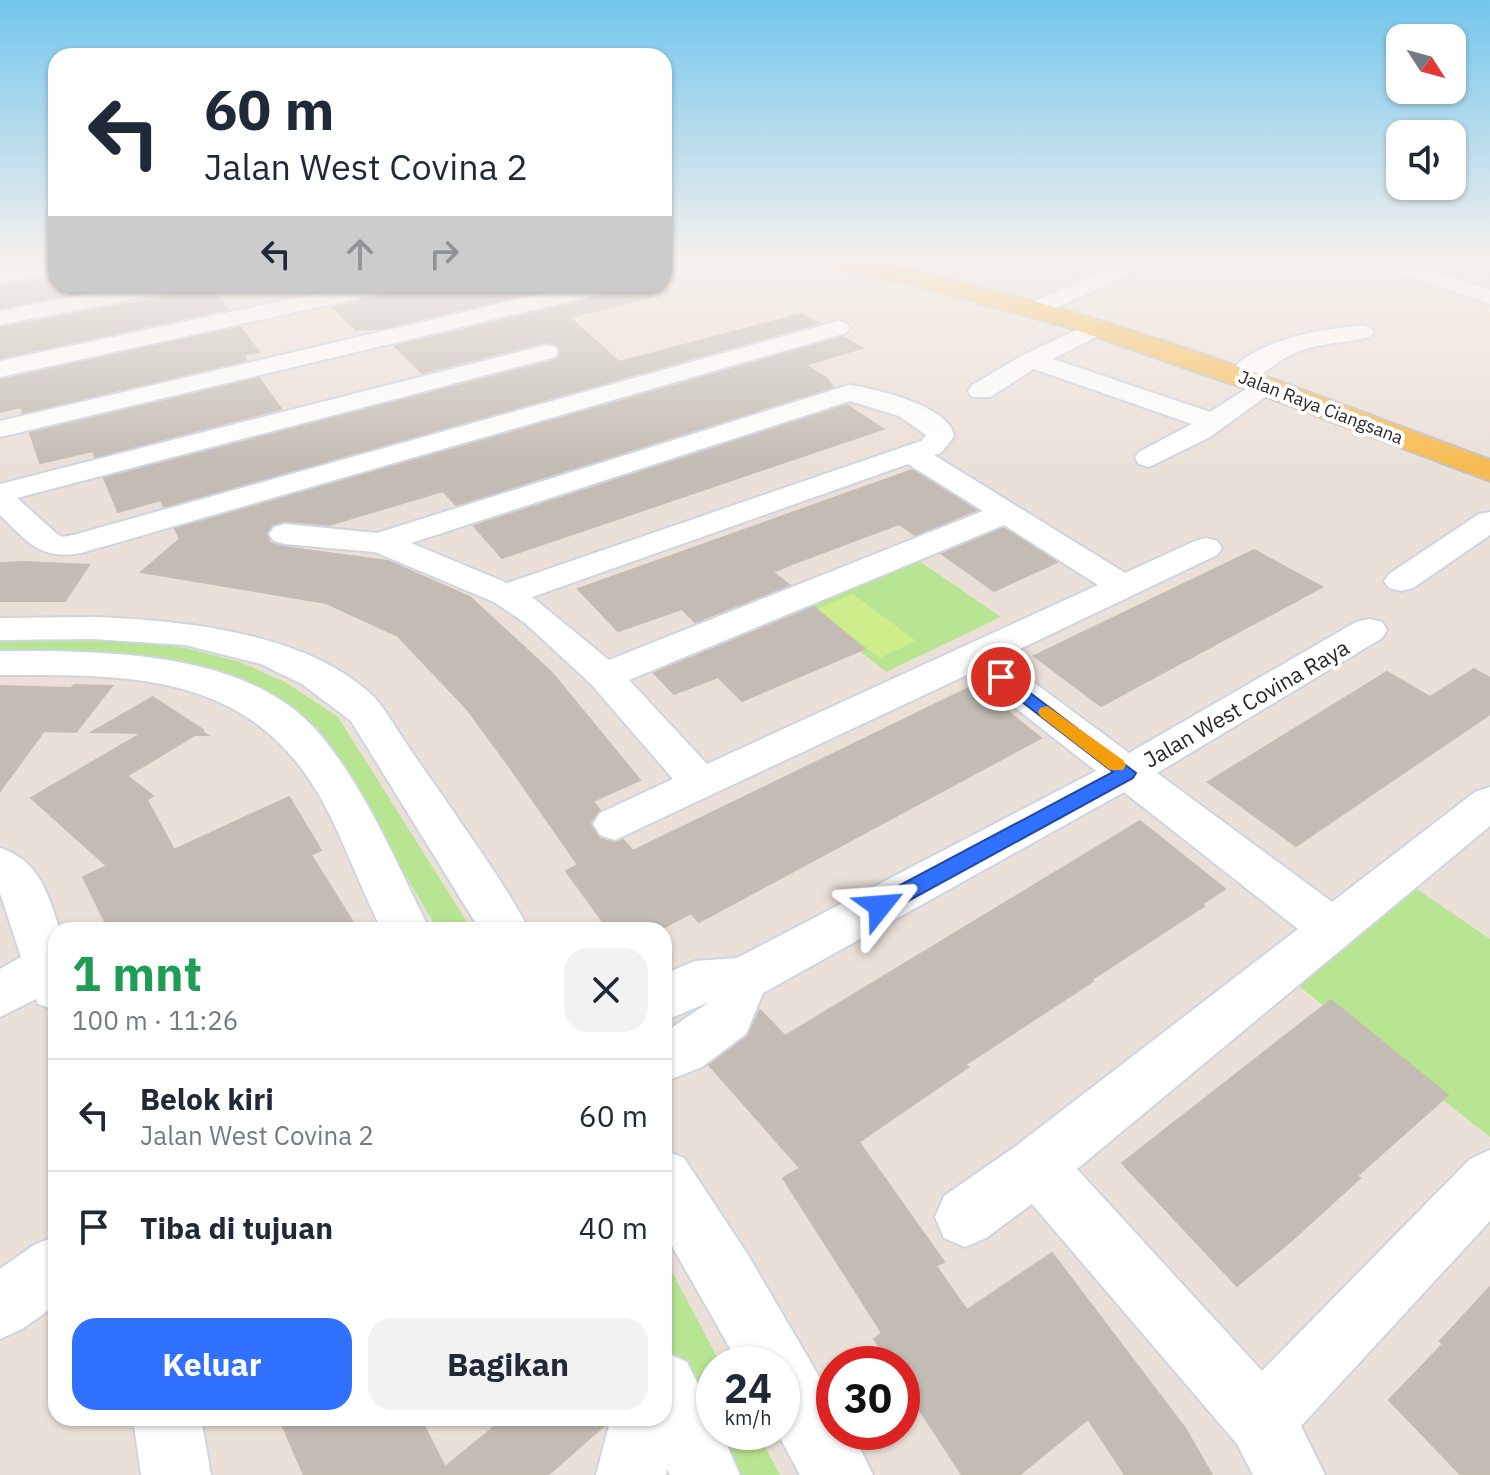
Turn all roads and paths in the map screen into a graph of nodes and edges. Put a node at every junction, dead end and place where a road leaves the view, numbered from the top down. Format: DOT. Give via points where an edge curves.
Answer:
graph roads {
  1 [pos="186,329"];
  2 [pos="273,329"];
  3 [pos="424,329"];
  4 [pos="516,329"];
  5 [pos="834,329"];
  6 [pos="1094,329"];
  7 [pos="1103,329"];
  8 [pos="1362,332"];
  9 [pos="529,339"];
  10 [pos="300,358"];
  11 [pos="1032,360"];
  12 [pos="0,369"];
  13 [pos="1239,377"];
  14 [pos="583,381"];
  15 [pos="1266,387"];
  16 [pos="981,391"];
  17 [pos="1213,422"];
  18 [pos="0,429"];
  19 [pos="910,453"];
  20 [pos="1149,458"];
  21 [pos="1490,471"];
  22 [pos="0,496"];
  23 [pos="1006,513"];
  24 [pos="1490,521"];
  25 [pos="285,534"];
  26 [pos="379,543"];
  27 [pos="1206,548"];
  28 [pos="1401,581"];
  29 [pos="1125,587"];
  30 [pos="506,595"];
  31 [pos="0,629"];
  32 [pos="1369,630"];
  33 [pos="976,658"];
  34 [pos="0,663"];
  35 [pos="604,676"];
  36 [pos="1126,773"];
  37 [pos="701,784"];
  38 [pos="1490,803"];
  39 [pos="615,824"];
  40 [pos="0,865"];
  41 [pos="402,922"];
  42 [pos="500,922"];
  43 [pos="1333,929"];
  44 [pos="48,963"];
  45 [pos="743,979"];
  46 [pos="48,980"];
  47 [pos="0,995"];
  48 [pos="672,995"];
  49 [pos="672,1055"];
  50 [pos="1036,1166"];
  51 [pos="1490,1179"];
  52 [pos="672,1191"];
  53 [pos="965,1217"];
  54 [pos="48,1273"];
  55 [pos="0,1307"];
  56 [pos="765,1346"];
  57 [pos="672,1403"];
  58 [pos="800,1408"];
  59 [pos="1261,1420"];
  60 [pos="168,1426"];
  61 [pos="643,1426"];
  62 [pos="176,1475"];
  63 [pos="631,1475"];
  64 [pos="705,1475"];
  65 [pos="838,1475"];
  66 [pos="1290,1475"];
  1 -- 12 [label="street"];
  2 -- 10 [label="street"];
  3 -- 10 [label="street"];
  4 -- 9 [label="street"];
  5 -- 14 [label="street"];
  6 -- 11 [label="street"];
  7 -- 13 [label="main road, Jalan Raya Ciangsana"];
  8 -- 13 [label="street" via="1301,339"];
  9 -- 14 [label="street"];
  9 -- 22 [label="street"];
  10 -- 18 [label="street"];
  11 -- 16 [label="street"];
  11 -- 17 [label="street"];
  13 -- 15 [label="main road, Jalan Raya Ciangsana"];
  14 -- 22 [label="street" via="81,543 59,547 46,541"];
  15 -- 17 [label="street"];
  15 -- 21 [label="main road, Jalan Raya Ciangsana"];
  17 -- 20 [label="street"];
  19 -- 23 [label="street"];
  19 -- 26 [label="street" via="931,447 940,430 909,411 849,393"];
  19 -- 30 [label="street"];
  23 -- 29 [label="street"];
  23 -- 35 [label="street"];
  24 -- 28 [label="street"];
  25 -- 26 [label="street"];
  26 -- 30 [label="street"];
  27 -- 29 [label="street"];
  29 -- 33 [label="street"];
  30 -- 35 [label="street"];
  31 -- 42 [label="street" via="131,627 198,634 302,668 357,703"];
  32 -- 36 [label="street, Jalan West Covina Raya"];
  33 -- 36 [label="street"];
  33 -- 37 [label="street"];
  34 -- 41 [label="street" via="143,667 197,677 253,699 301,739 328,774"];
  35 -- 37 [label="street"];
  36 -- 43 [label="street"];
  36 -- 45 [label="street, Jalan West Covina Raya"];
  37 -- 39 [label="street"];
  38 -- 43 [label="street"];
  40 -- 44 [label="street" via="22,886"];
  43 -- 50 [label="street"];
  45 -- 48 [label="street, Jalan West Covina Raya" via="695,982"];
  45 -- 49 [label="street" via="728,1018"];
  46 -- 47 [label="street"];
  50 -- 53 [label="street"];
  50 -- 59 [label="street"];
  51 -- 59 [label="street"];
  52 -- 56 [label="street"];
  54 -- 55 [label="street"];
  57 -- 64 [label="street"];
  58 -- 65 [label="street"];
  59 -- 66 [label="street"];
  60 -- 62 [label="street"];
  61 -- 63 [label="street"];
}
